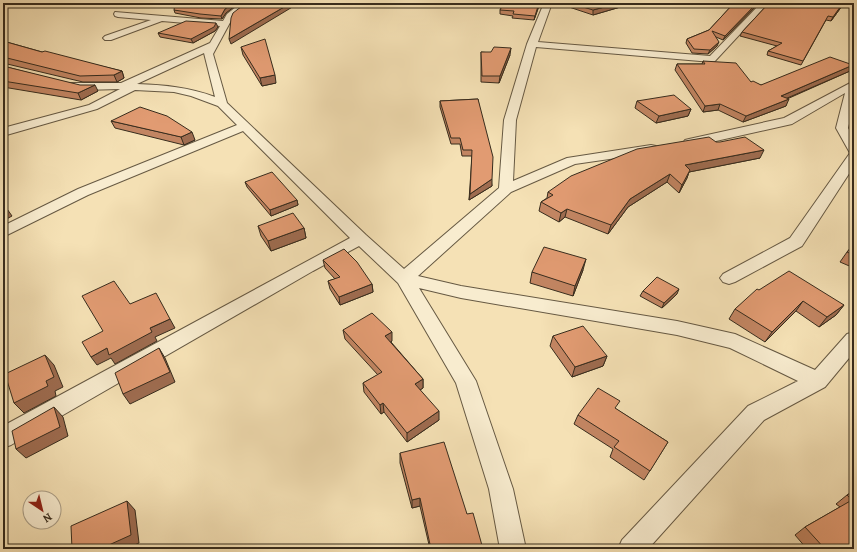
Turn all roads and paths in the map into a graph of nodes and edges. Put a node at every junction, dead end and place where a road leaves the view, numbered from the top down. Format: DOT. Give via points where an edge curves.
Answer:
graph roads {
  1 [pos="246,3"];
  2 [pos="548,3"];
  3 [pos="765,3"];
  4 [pos="118,14"];
  5 [pos="163,19"];
  6 [pos="225,24"];
  7 [pos="108,38"];
  8 [pos="532,44"];
  9 [pos="212,45"];
  10 [pos="62,82"];
  11 [pos="854,84"];
  12 [pos="127,86"];
  13 [pos="222,104"];
  14 [pos="246,126"];
  15 [pos="3,132"];
  16 [pos="679,145"];
  17 [pos="664,148"];
  18 [pos="854,150"];
  19 [pos="854,156"];
  20 [pos="506,189"];
  21 [pos="3,232"];
  22 [pos="360,239"];
  23 [pos="729,278"];
  24 [pos="404,279"];
  25 [pos="854,339"];
  26 [pos="818,381"];
  27 [pos="3,438"];
  28 [pos="513,549"];
  29 [pos="631,549"];
  1 -- 6 [label="street" via="230,16"];
  2 -- 8 [label="street"];
  3 -- 8 [label="street" via="712,59"];
  4 -- 5 [label="street"];
  5 -- 6 [label="street"];
  5 -- 7 [label="street"];
  6 -- 9 [label="street"];
  8 -- 20 [label="street" via="510,120"];
  9 -- 12 [label="street"];
  9 -- 13 [label="street" via="208,54"];
  10 -- 12 [label="street" via="83,87"];
  11 -- 16 [label="street" via="788,121"];
  11 -- 18 [label="street" via="842,128"];
  12 -- 13 [label="street" via="181,90"];
  12 -- 15 [label="street" via="93,107"];
  13 -- 14 [label="street"];
  14 -- 21 [label="street" via="83,192"];
  14 -- 22 [label="street"];
  17 -- 20 [label="street" via="572,161"];
  19 -- 23 [label="street" via="796,242"];
  20 -- 24 [label="street"];
  22 -- 24 [label="street"];
  22 -- 27 [label="street"];
  24 -- 26 [label="street" via="461,292 677,328 735,342"];
  24 -- 28 [label="street" via="466,381 501,489"];
  25 -- 26 [label="street"];
  26 -- 29 [label="street" via="756,413"];
}
